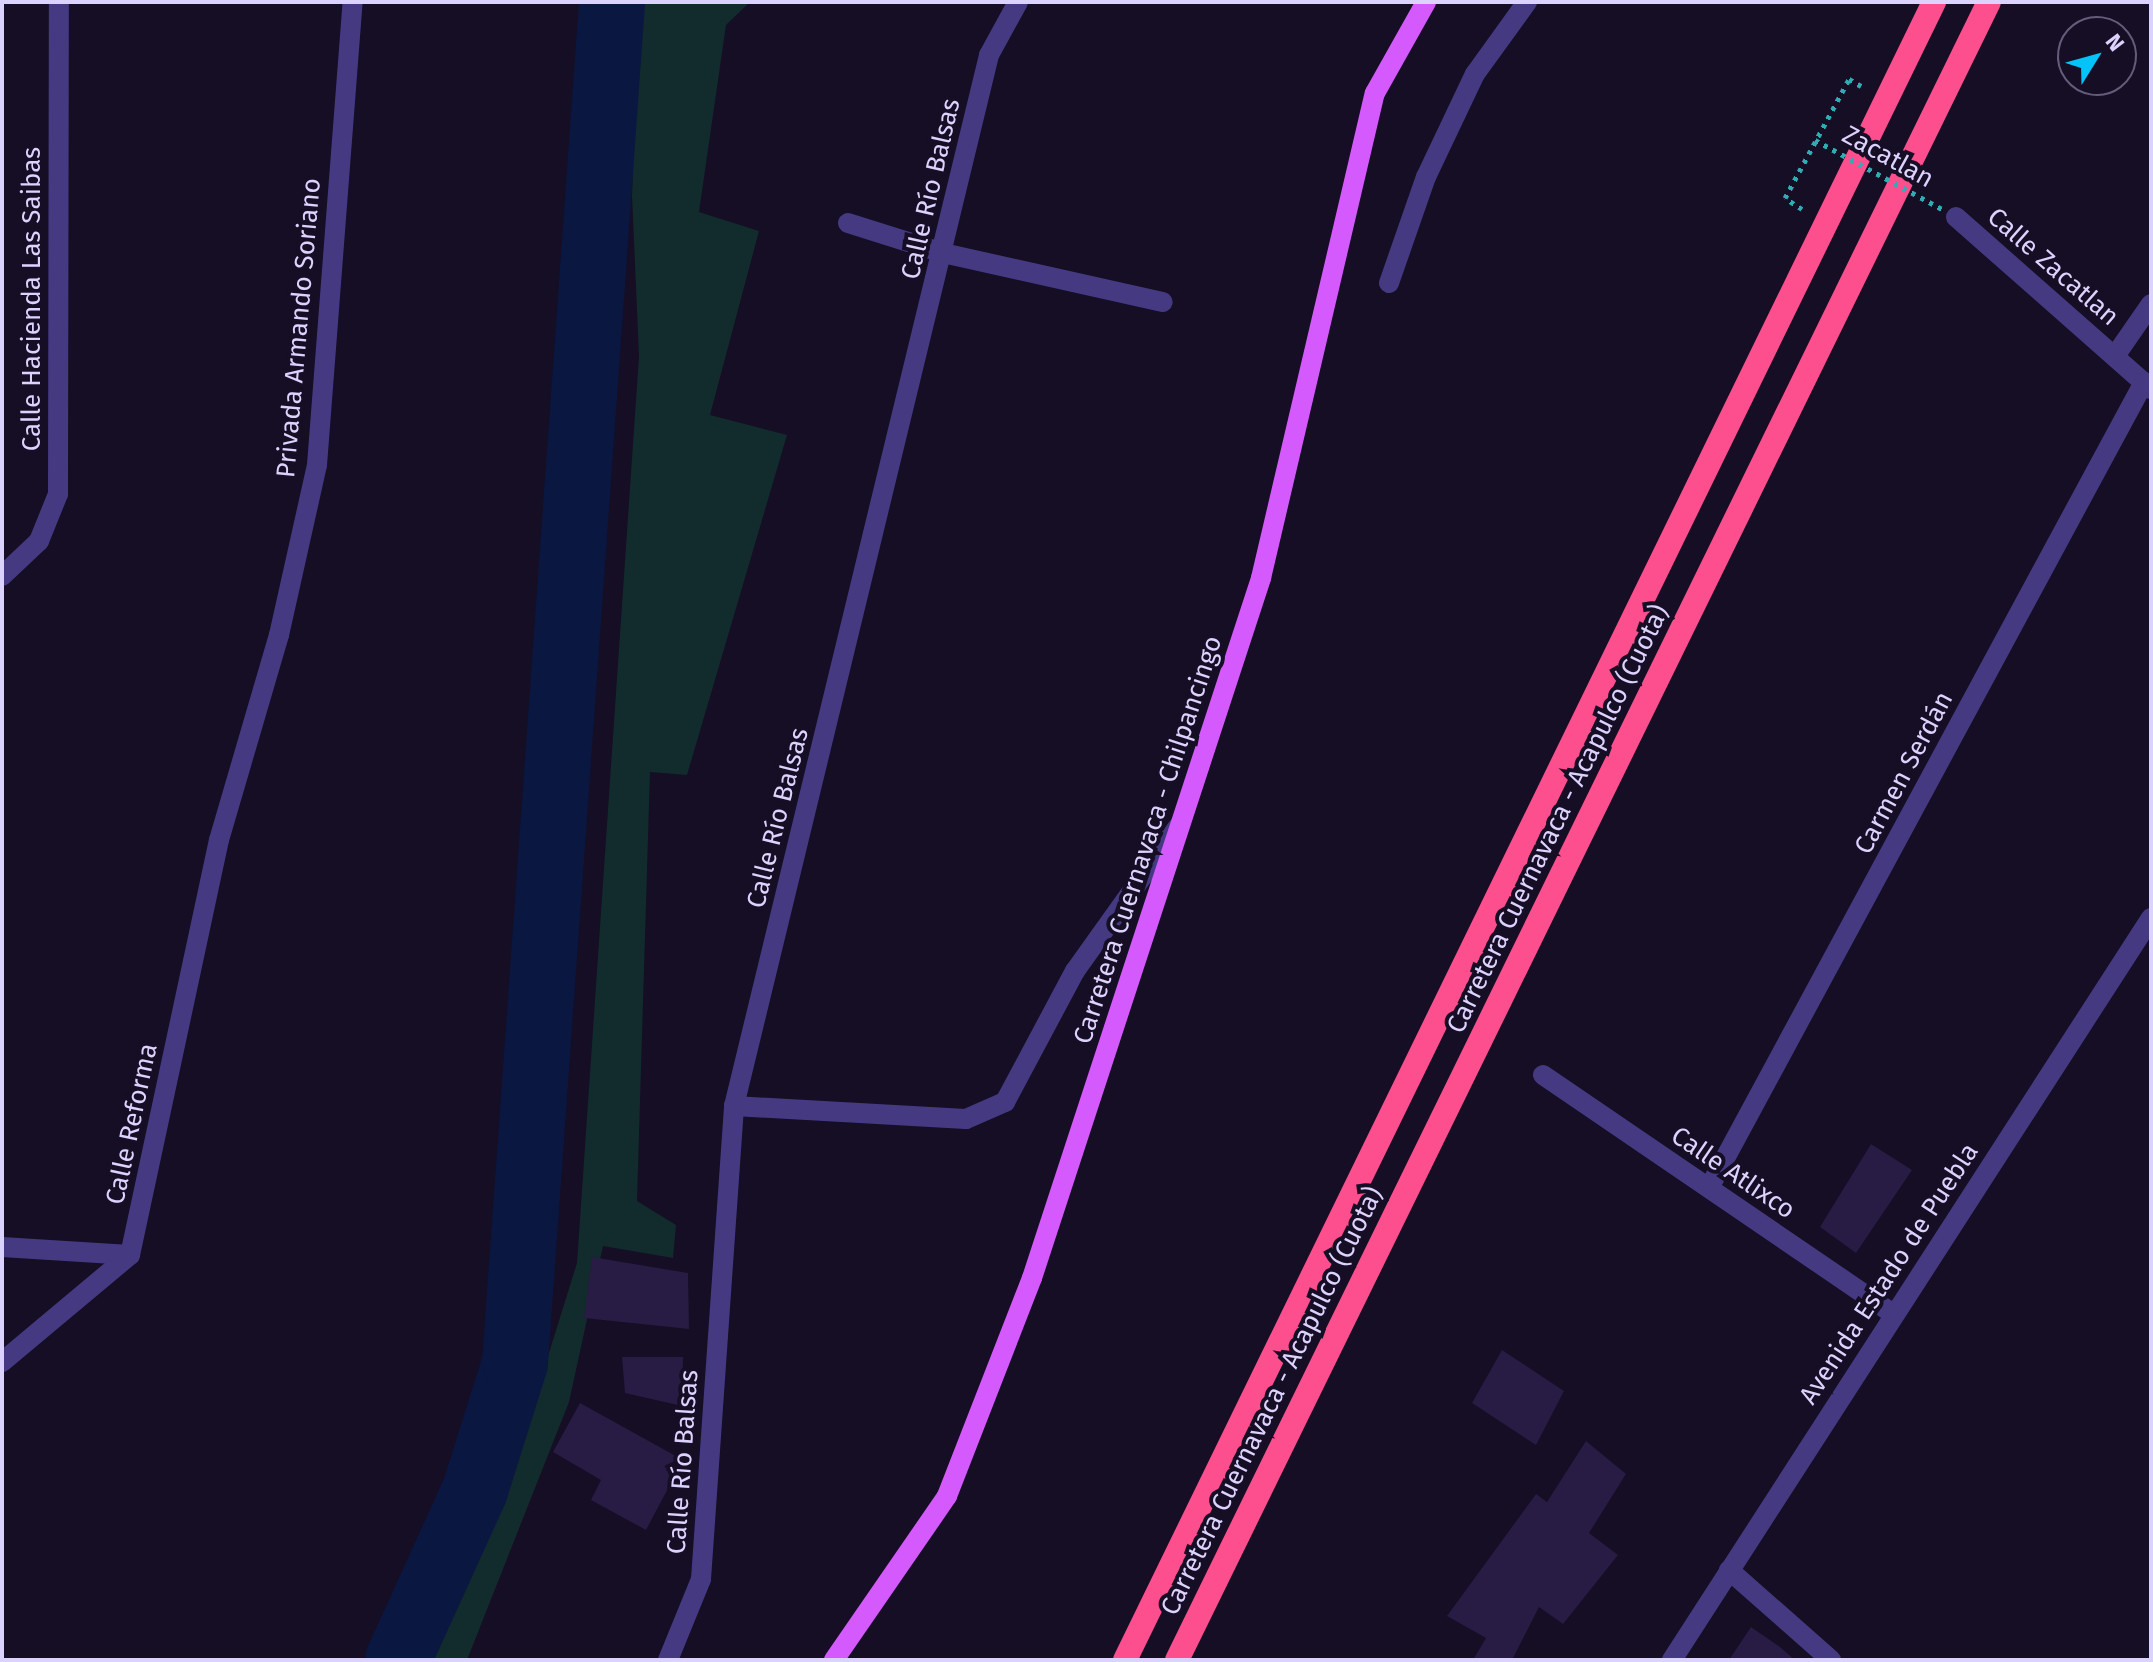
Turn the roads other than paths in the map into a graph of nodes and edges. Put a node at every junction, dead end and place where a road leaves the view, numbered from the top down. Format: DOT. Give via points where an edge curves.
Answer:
graph roads {
  1 [pos="59,2"];
  2 [pos="353,2"];
  3 [pos="1018,2"];
  4 [pos="1426,2"];
  5 [pos="1527,2"];
  6 [pos="1934,2"];
  7 [pos="1989,2"];
  8 [pos="1949,213"];
  9 [pos="848,223"];
  10 [pos="943,253"];
  11 [pos="1389,283"];
  12 [pos="1163,302"];
  13 [pos="2151,304"];
  14 [pos="2115,356"];
  15 [pos="2147,386"];
  16 [pos="2,576"];
  17 [pos="1182,822"];
  18 [pos="219,840"];
  19 [pos="2151,918"];
  20 [pos="1543,1075"];
  21 [pos="734,1106"];
  22 [pos="1709,1188"];
  23 [pos="2,1247"];
  24 [pos="130,1255"];
  25 [pos="1893,1314"];
  26 [pos="2,1362"];
  27 [pos="1729,1570"];
  28 [pos="668,1660"];
  29 [pos="834,1660"];
  30 [pos="1125,1660"];
  31 [pos="1177,1660"];
  32 [pos="1672,1660"];
  33 [pos="1831,1660"];
  1 -- 16 [label="street, Calle Hacienda Las Saibas" via="58,494 39,541"];
  2 -- 18 [label="street, Privada Armando Soriano" via="317,465 279,635"];
  3 -- 10 [label="street, Calle Río Balsas" via="989,55"];
  4 -- 17 [label="main road, Carretera Cuernavaca - Chilpancingo" via="1375,93 1261,578"];
  5 -- 11 [label="street" via="1475,74 1426,177"];
  6 -- 30 [label="highway, Carretera Cuernavaca - Acapulco (Cuota)"];
  7 -- 31 [label="highway, Carretera Cuernavaca - Acapulco (Cuota)"];
  8 -- 14 [label="street, Calle Zacatlan"];
  9 -- 10 [label="street"];
  10 -- 12 [label="street"];
  10 -- 21 [label="street, Calle Río Balsas"];
  13 -- 14 [label="street"];
  14 -- 15 [label="street, Calle Zacatlan"];
  15 -- 22 [label="street, Carmen Serdán"];
  17 -- 21 [label="street" via="1075,971 1005,1102 966,1119"];
  17 -- 29 [label="main road, Carretera Cuernavaca - Chilpancingo" via="1032,1278 947,1496"];
  18 -- 24 [label="street, Calle Reforma"];
  19 -- 25 [label="street, Avenida Estado de Puebla"];
  20 -- 22 [label="street, Calle Atlixco"];
  21 -- 28 [label="street, Calle Río Balsas" via="701,1579"];
  22 -- 25 [label="street, Calle Atlixco"];
  23 -- 24 [label="street"];
  24 -- 26 [label="street"];
  25 -- 27 [label="street, Avenida Estado de Puebla"];
  27 -- 32 [label="street, Avenida Estado de Puebla"];
  27 -- 33 [label="street"];
}
